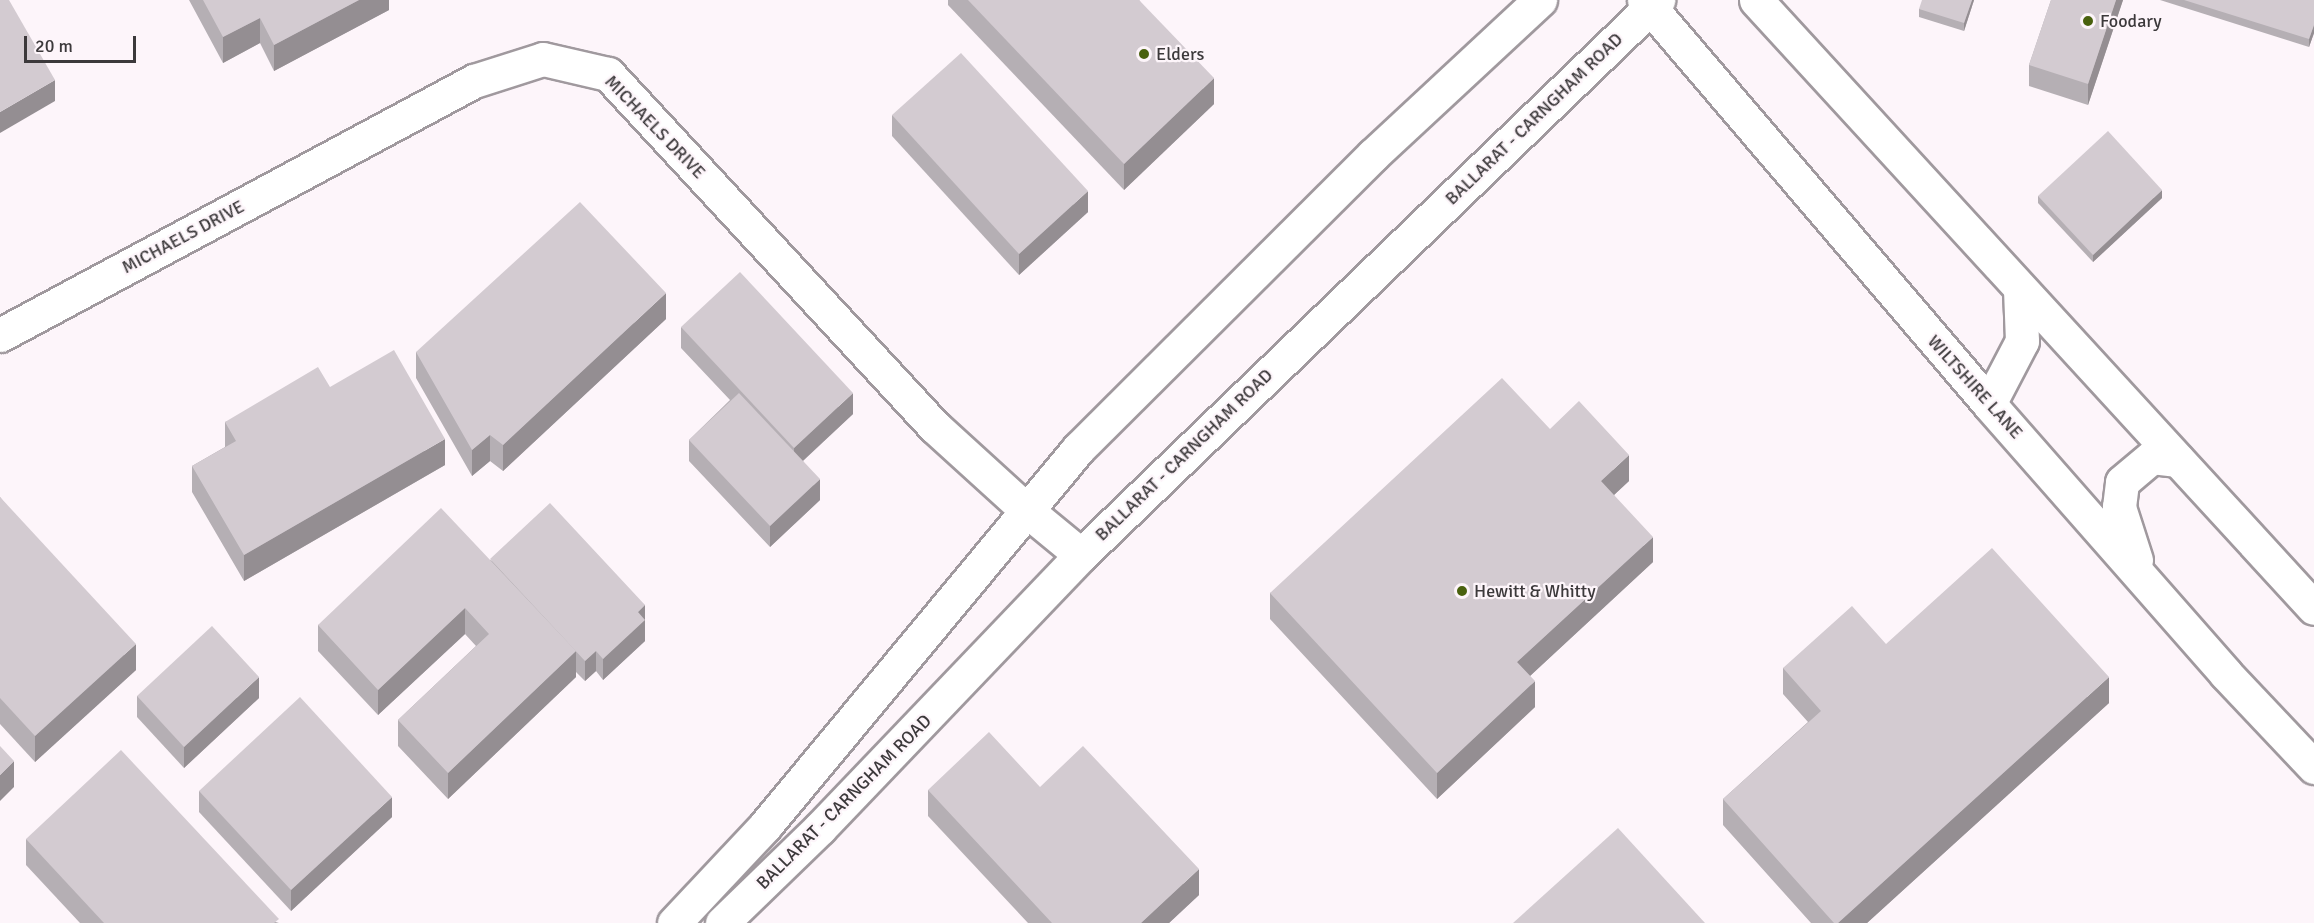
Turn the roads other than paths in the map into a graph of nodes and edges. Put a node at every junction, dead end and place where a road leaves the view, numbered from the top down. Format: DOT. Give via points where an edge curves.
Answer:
graph roads {
  1 [pos="1540,0"];
  2 [pos="1756,0"];
  3 [pos="1651,2"];
  4 [pos="2020,289"];
  5 [pos="0,335"];
  6 [pos="1989,404"];
  7 [pos="2178,460"];
  8 [pos="1025,509"];
  9 [pos="1081,555"];
  10 [pos="2143,579"];
  11 [pos="2314,608"];
  12 [pos="2314,767"];
  13 [pos="674,923"];
  14 [pos="722,923"];
  1 -- 8 [label="main road, BALLARAT - CARNGHAM ROAD" via="1146,378"];
  2 -- 4 [label="main road"];
  3 -- 6 [label="main road, WILTSHIRE LANE"];
  3 -- 9 [label="main road, BALLARAT - CARNGHAM ROAD"];
  4 -- 6 [label="main road" via="2022,341"];
  4 -- 7 [label="main road"];
  5 -- 8 [label="main road, MICHAELS DRIVE" via="474,81 543,59 608,74 935,427"];
  6 -- 10 [label="main road, WILTSHIRE LANE"];
  7 -- 10 [label="main road" via="2165,456 2144,461 2127,475 2119,489 2123,526"];
  7 -- 11 [label="main road"];
  8 -- 9 [label="main road, MICHAELS DRIVE"];
  8 -- 13 [label="main road, BALLARAT - CARNGHAM ROAD" via="765,826"];
  9 -- 14 [label="main road, BALLARAT - CARNGHAM ROAD" via="820,828"];
  10 -- 12 [label="main road, WILTSHIRE LANE"];
}
